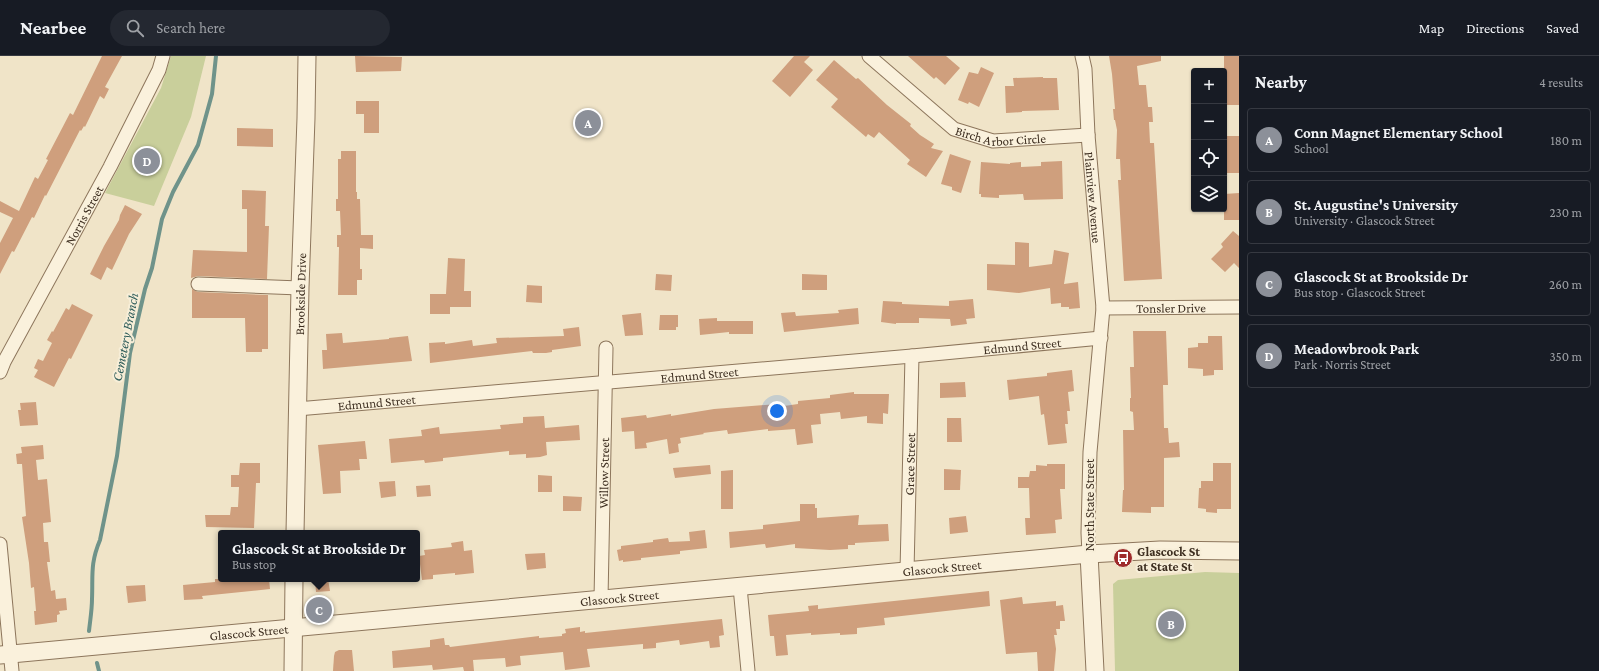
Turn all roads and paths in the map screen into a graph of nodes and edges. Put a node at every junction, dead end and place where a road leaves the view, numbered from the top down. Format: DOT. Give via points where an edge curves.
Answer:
graph roads {
  1 [pos="163,56"];
  2 [pos="307,56"];
  3 [pos="869,56"];
  4 [pos="1082,56"];
  5 [pos="1088,135"];
  6 [pos="198,284"];
  7 [pos="300,288"];
  8 [pos="1239,307"];
  9 [pos="1103,308"];
  10 [pos="1101,338"];
  11 [pos="606,348"];
  12 [pos="912,356"];
  13 [pos="0,372"];
  14 [pos="605,382"];
  15 [pos="297,409"];
  16 [pos="295,530"];
  17 [pos="0,544"];
  18 [pos="1239,551"];
  19 [pos="1089,554"];
  20 [pos="907,571"];
  21 [pos="294,582"];
  22 [pos="740,587"];
  23 [pos="601,599"];
  24 [pos="294,628"];
  25 [pos="7,660"];
  26 [pos="293,671"];
  27 [pos="748,671"];
  28 [pos="1095,671"];
  1 -- 13 [label="street, Norris Street" via="159,70 110,167"];
  2 -- 7 [label="street, Brookside Drive"];
  3 -- 5 [label="street, Birch Arbor Circle" via="954,128 993,141"];
  4 -- 5 [label="street, Plainview Avenue" via="1085,69"];
  5 -- 9 [label="street, Plainview Avenue"];
  6 -- 7 [label="street"];
  7 -- 15 [label="street, Brookside Drive"];
  8 -- 9 [label="street, Tonsler Drive"];
  9 -- 10 [label="street, Plainview Avenue"];
  10 -- 12 [label="street, Edmund Street"];
  10 -- 19 [label="street, North State Street" via="1090,452"];
  11 -- 14 [label="street, Willow Street"];
  12 -- 14 [label="street, Edmund Street"];
  12 -- 20 [label="street, Grace Street"];
  14 -- 15 [label="street, Edmund Street"];
  14 -- 23 [label="street, Willow Street"];
  15 -- 16 [label="street, Brookside Drive"];
  17 -- 25 [label="street"];
  18 -- 19 [label="street, Glascock Street" via="1160,550"];
  19 -- 20 [label="street, Glascock Street"];
  19 -- 28 [label="street, North State Street"];
  20 -- 22 [label="street, Glascock Street"];
  21 -- 24 [label="street"];
  22 -- 23 [label="street, Glascock Street"];
  22 -- 27 [label="street"];
  23 -- 24 [label="street, Glascock Street"];
  24 -- 25 [label="street, Glascock Street"];
  24 -- 26 [label="street"];
}
